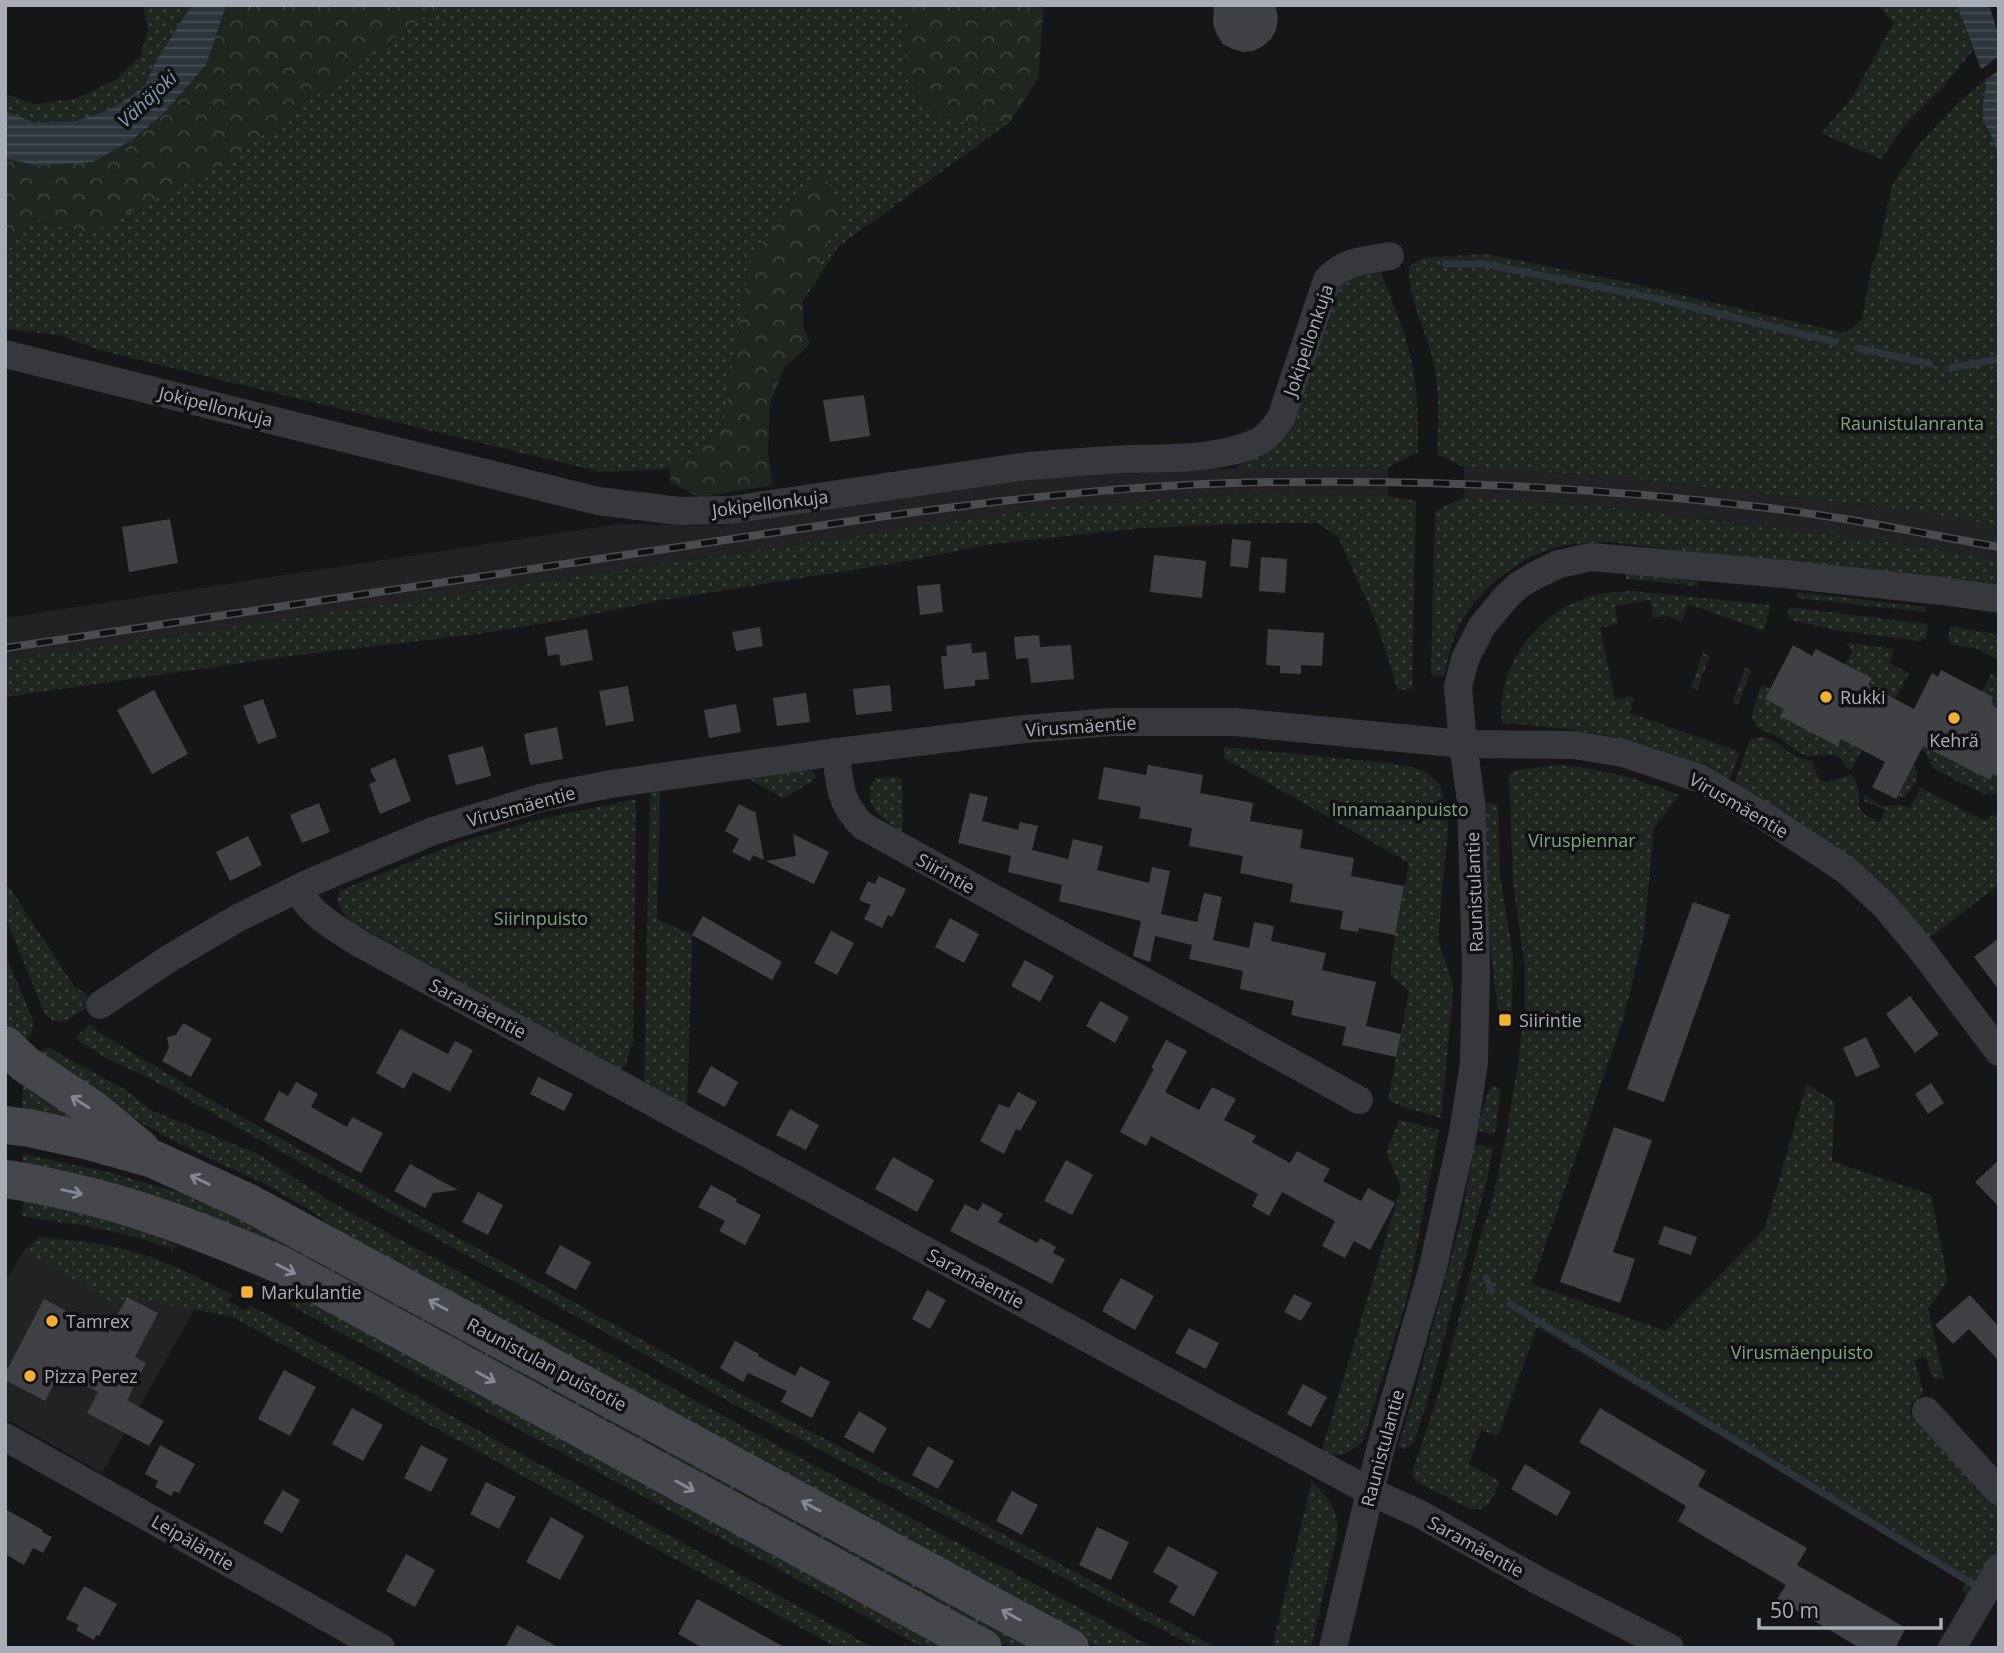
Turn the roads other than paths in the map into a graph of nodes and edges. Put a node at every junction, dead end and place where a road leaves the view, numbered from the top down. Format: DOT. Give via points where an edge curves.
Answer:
graph roads {
  1 [pos="1390,256"];
  2 [pos="5,354"];
  3 [pos="1999,599"];
  4 [pos="1463,744"];
  5 [pos="836,752"];
  6 [pos="297,889"];
  7 [pos="100,1005"];
  8 [pos="5,1045"];
  9 [pos="1999,1052"];
  10 [pos="1359,1100"];
  11 [pos="5,1125"];
  12 [pos="153,1159"];
  13 [pos="5,1179"];
  14 [pos="1926,1411"];
  15 [pos="5,1437"];
  16 [pos="1369,1491"];
  17 [pos="1999,1491"];
  18 [pos="1999,1568"];
  19 [pos="381,1648"];
  20 [pos="983,1648"];
  21 [pos="1070,1648"];
  22 [pos="1333,1648"];
  23 [pos="1670,1648"];
  24 [pos="1952,1648"];
  1 -- 2 [label="street, Jokipellonkuja" via="1352,263 1327,280 1281,418 1261,441 1221,453 1068,461 732,510 679,511 598,501"];
  3 -- 4 [label="street, Raunistulantie" via="1621,559 1591,557 1559,564 1513,591 1473,641 1458,687"];
  4 -- 5 [label="street, Virusmäentie" via="1235,722 1112,722"];
  4 -- 9 [label="street, Virusmäentie" via="1575,745 1623,753 1702,779 1846,870 1866,888 1921,949"];
  4 -- 16 [label="street, Raunistulantie" via="1471,801 1474,1063 1432,1271"];
  5 -- 6 [label="street, Virusmäentie" via="611,783 540,798 433,831"];
  5 -- 10 [label="street, Siirintie" via="839,787 863,826"];
  6 -- 7 [label="street, Virusmäentie" via="170,958"];
  6 -- 16 [label="street, Saramäentie" via="316,915 359,943"];
  12 -- 8 [label="main road, one-way"];
  11 -- 12 [label="main road, Raunistulan puistotie" via="89,1140"];
  21 -- 12 [label="main road, Raunistulan puistotie, one-way" via="260,1208"];
  13 -- 20 [label="main road, one-way" via="144,1212 281,1265"];
  14 -- 17 [label="street"];
  15 -- 19 [label="street, Leipäläntie"];
  16 -- 22 [label="street, Raunistulantie"];
  16 -- 23 [label="street, Saramäentie"];
  18 -- 24 [label="street"];
}
